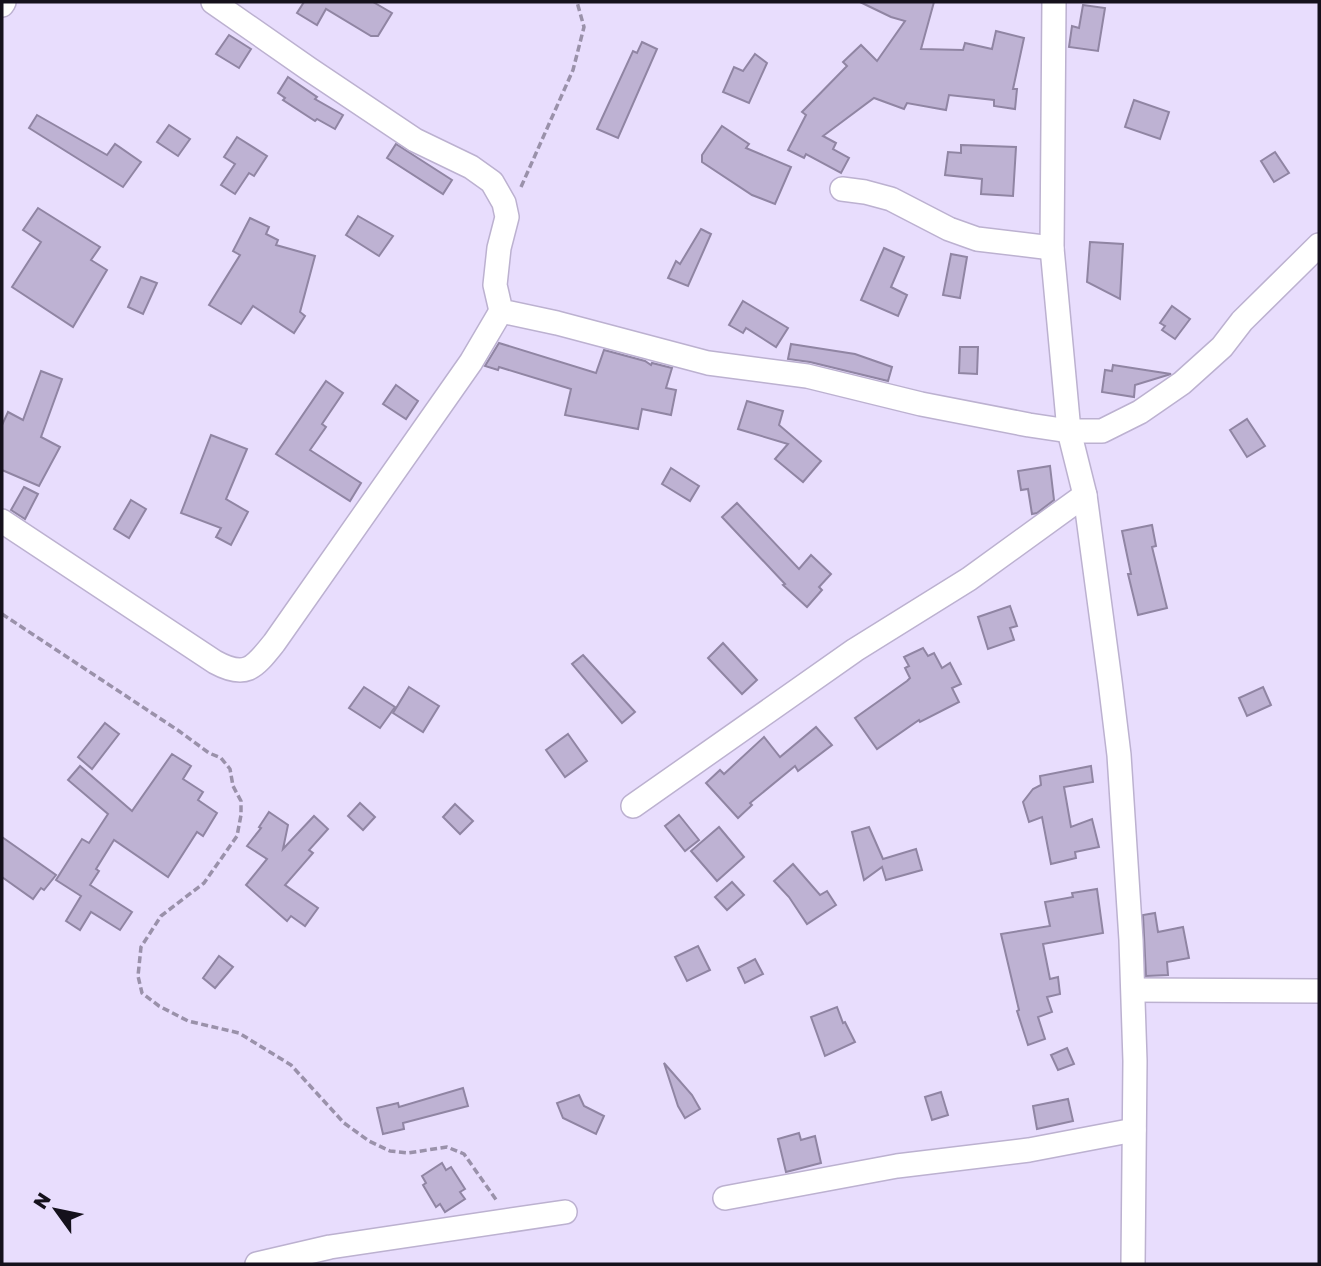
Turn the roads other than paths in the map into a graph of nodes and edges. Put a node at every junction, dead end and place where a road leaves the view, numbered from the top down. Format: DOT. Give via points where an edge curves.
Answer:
graph roads {
  1 [pos="213,2"];
  2 [pos="1054,2"];
  3 [pos="842,189"];
  4 [pos="1319,245"];
  5 [pos="1052,248"];
  6 [pos="501,311"];
  7 [pos="1069,431"];
  8 [pos="1085,495"];
  9 [pos="2,521"];
  10 [pos="632,806"];
  11 [pos="1134,990"];
  12 [pos="1319,991"];
  13 [pos="1134,1130"];
  14 [pos="725,1198"];
  15 [pos="565,1212"];
  16 [pos="257,1264"];
  17 [pos="1133,1264"];
  1 -- 6 [label="street" via="415,140 492,182 507,217 496,276"];
  2 -- 5 [label="street"];
  3 -- 5 [label="street" via="891,199 977,239"];
  4 -- 7 [label="street" via="1182,383 1102,431"];
  5 -- 7 [label="street"];
  6 -- 7 [label="street" via="708,363 807,376 933,407"];
  6 -- 9 [label="street" via="471,362 274,643 246,670 233,671 215,662"];
  7 -- 8 [label="street"];
  8 -- 10 [label="street" via="969,579 855,650"];
  8 -- 11 [label="street" via="1119,755"];
  11 -- 12 [label="street"];
  11 -- 13 [label="street"];
  13 -- 14 [label="street"];
  13 -- 17 [label="street"];
  15 -- 16 [label="street" via="330,1247"];
}
